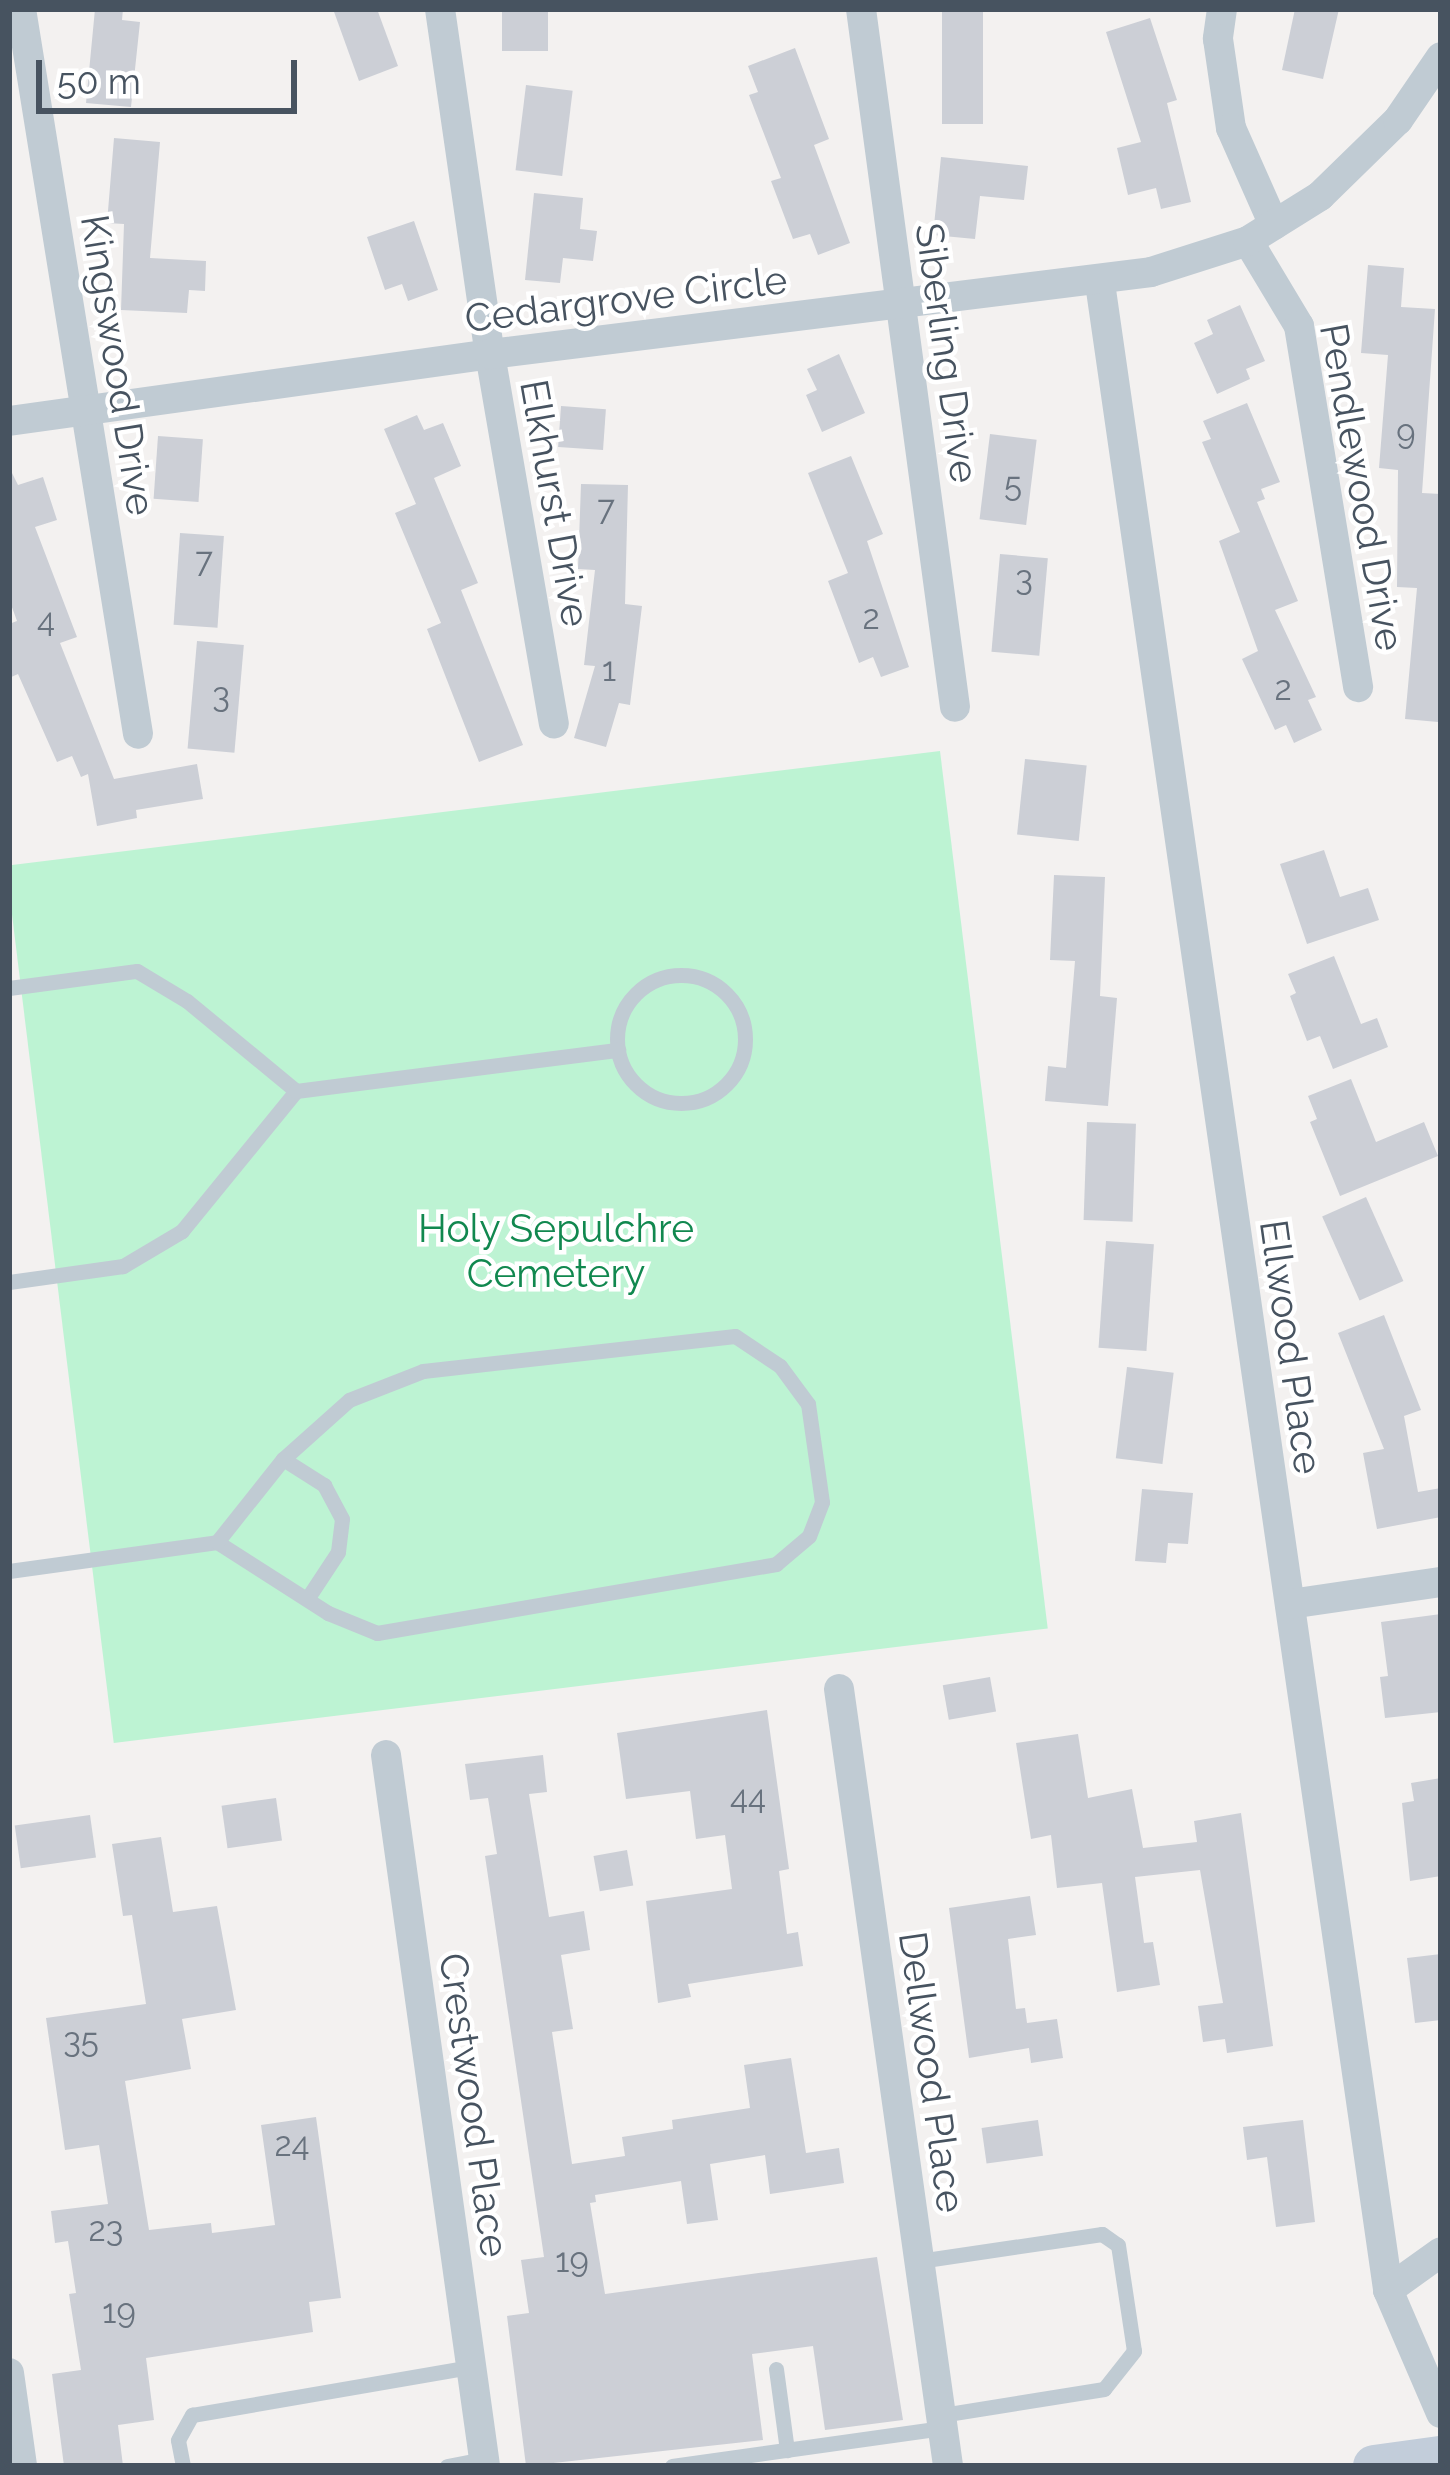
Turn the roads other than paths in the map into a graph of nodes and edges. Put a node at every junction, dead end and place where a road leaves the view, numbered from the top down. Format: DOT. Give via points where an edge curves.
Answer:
graph roads {
  1 [pos="20,9"];
  2 [pos="440,9"];
  3 [pos="861,9"];
  4 [pos="1222,9"];
  5 [pos="1441,57"];
  6 [pos="1261,233"];
  7 [pos="1100,283"];
  8 [pos="901,307"];
  9 [pos="490,354"];
  10 [pos="86,409"];
  11 [pos="9,421"];
  12 [pos="1358,687"];
  13 [pos="955,707"];
  14 [pos="554,724"];
  15 [pos="138,734"];
  16 [pos="9,988"];
  17 [pos="618,1050"];
  18 [pos="296,1091"];
  19 [pos="9,1282"];
  20 [pos="284,1459"];
  21 [pos="217,1542"];
  22 [pos="9,1571"];
  23 [pos="1441,1582"];
  24 [pos="307,1599"];
  25 [pos="1290,1604"];
  26 [pos="839,1689"];
  27 [pos="386,1755"];
  28 [pos="1441,2252"];
  29 [pos="920,2261"];
  30 [pos="1388,2290"];
  31 [pos="471,2367"];
  32 [pos="776,2369"];
  33 [pos="10,2386"];
  34 [pos="1441,2413"];
  35 [pos="942,2422"];
  36 [pos="787,2450"];
  37 [pos="1441,2457"];
  38 [pos="484,2462"];
  39 [pos="22,2466"];
  40 [pos="183,2466"];
  41 [pos="447,2466"];
  42 [pos="672,2466"];
  43 [pos="948,2466"];
  44 [pos="1374,2466"];
  1 -- 10 [label="street, Kingswood Drive"];
  2 -- 9 [label="street, Elkhurst Drive"];
  3 -- 8 [label="street, Siberling Drive"];
  4 -- 6 [label="street, Pendlewood Drive" via="1218,39 1231,128"];
  5 -- 6 [label="street, Cedargrove Circle" via="1362,161"];
  6 -- 7 [label="street, Cedargrove Circle"];
  6 -- 12 [label="street, Pendlewood Drive" via="1299,326"];
  7 -- 8 [label="street, Cedargrove Circle"];
  7 -- 25 [label="street, Ellwood Place"];
  8 -- 9 [label="street, Cedargrove Circle"];
  8 -- 13 [label="street, Siberling Drive"];
  9 -- 10 [label="street, Cedargrove Circle"];
  9 -- 14 [label="street, Elkhurst Drive"];
  10 -- 11 [label="street, Cedargrove Circle"];
  10 -- 15 [label="street, Kingswood Drive"];
  16 -- 18 [label="lane" via="137,971 187,1001"];
  17 -- 17 [label="lane" via="618,1028 636,993 670,976 716,984 745,1028 731,1080 693,1102 643,1090"];
  17 -- 18 [label="lane"];
  18 -- 19 [label="lane" via="182,1231 123,1266"];
  20 -- 21 [label="lane"];
  20 -- 24 [label="lane" via="324,1485 343,1520 338,1552"];
  20 -- 24 [label="lane" via="349,1400 423,1371 735,1336 780,1366 808,1404 822,1502 809,1536 776,1564 377,1634"];
  21 -- 22 [label="lane"];
  21 -- 24 [label="lane"];
  23 -- 25 [label="street"];
  25 -- 30 [label="street, Ellwood Place"];
  26 -- 29 [label="street, Dellwood Place"];
  27 -- 31 [label="street, Crestwood Place"];
  28 -- 30 [label="street"];
  29 -- 35 [label="street, Dellwood Place"];
  29 -- 35 [label="lane" via="1102,2234 1118,2245 1134,2351 1104,2389"];
  30 -- 34 [label="street, Ellwood Place"];
  31 -- 38 [label="street, Crestwood Place"];
  31 -- 40 [label="lane" via="192,2415 178,2440"];
  32 -- 36 [label="lane"];
  33 -- 39 [label="street"];
  35 -- 36 [label="lane"];
  35 -- 43 [label="street, Dellwood Place"];
  36 -- 42 [label="lane"];
  37 -- 44 [label="main road"];
  38 -- 41 [label="lane"];
}
